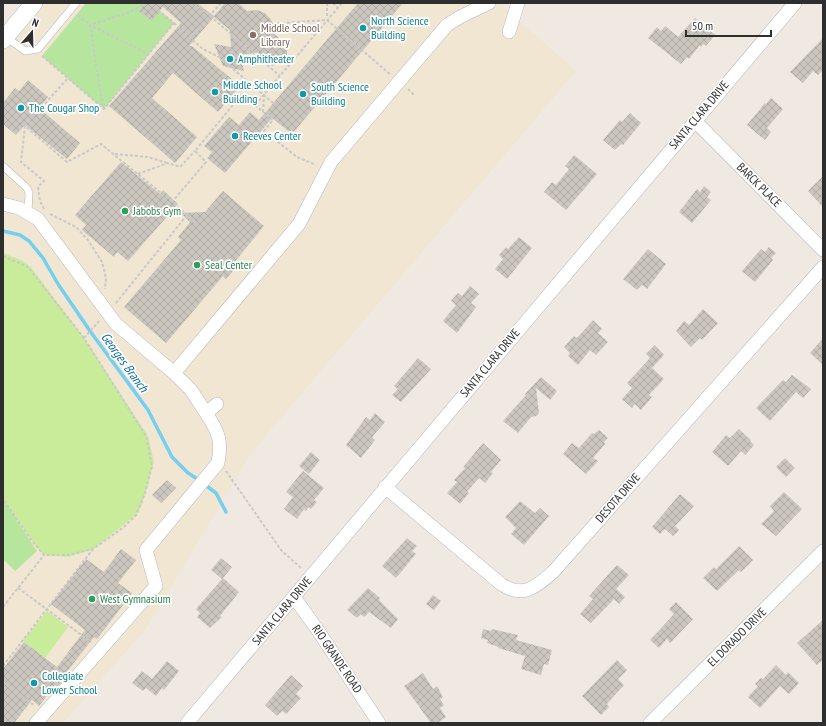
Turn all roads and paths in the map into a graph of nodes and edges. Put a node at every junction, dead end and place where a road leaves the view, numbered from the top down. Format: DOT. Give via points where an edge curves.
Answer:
graph roads {
  1 [pos="34,3"];
  2 [pos="76,3"];
  3 [pos="148,3"];
  4 [pos="194,3"];
  5 [pos="221,3"];
  6 [pos="327,3"];
  7 [pos="333,3"];
  8 [pos="342,3"];
  9 [pos="489,3"];
  10 [pos="518,3"];
  11 [pos="794,3"];
  12 [pos="338,8"];
  13 [pos="77,14"];
  14 [pos="210,16"];
  15 [pos="328,20"];
  16 [pos="174,23"];
  17 [pos="90,24"];
  18 [pos="267,24"];
  19 [pos="510,32"];
  20 [pos="4,38"];
  21 [pos="190,38"];
  22 [pos="46,50"];
  23 [pos="149,54"];
  24 [pos="395,68"];
  25 [pos="280,76"];
  26 [pos="68,78"];
  27 [pos="394,78"];
  28 [pos="385,80"];
  29 [pos="264,95"];
  30 [pos="416,96"];
  31 [pos="273,103"];
  32 [pos="255,105"];
  33 [pos="104,109"];
  34 [pos="263,112"];
  35 [pos="695,121"];
  36 [pos="25,126"];
  37 [pos="195,151"];
  38 [pos="113,154"];
  39 [pos="319,161"];
  40 [pos="168,164"];
  41 [pos="316,165"];
  42 [pos="3,166"];
  43 [pos="314,171"];
  44 [pos="138,174"];
  45 [pos="172,202"];
  46 [pos="3,204"];
  47 [pos="28,212"];
  48 [pos="187,215"];
  49 [pos="195,222"];
  50 [pos="823,250"];
  51 [pos="3,256"];
  52 [pos="823,267"];
  53 [pos="106,294"];
  54 [pos="113,306"];
  55 [pos="99,321"];
  56 [pos="85,338"];
  57 [pos="174,373"];
  58 [pos="217,404"];
  59 [pos="206,413"];
  60 [pos="218,463"];
  61 [pos="385,487"];
  62 [pos="3,499"];
  63 [pos="93,548"];
  64 [pos="823,551"];
  65 [pos="44,555"];
  66 [pos="310,577"];
  67 [pos="18,588"];
  68 [pos="294,597"];
  69 [pos="3,607"];
  70 [pos="47,609"];
  71 [pos="101,649"];
  72 [pos="3,666"];
  73 [pos="3,682"];
  74 [pos="34,717"];
  75 [pos="187,723"];
  76 [pos="379,723"];
  77 [pos="650,723"];
  1 -- 20 [label="street"];
  2 -- 20 [label="lane" via="38,49 25,51"];
  3 -- 16 [label="path"];
  3 -- 17 [label="path" via="127,14"];
  4 -- 14 [label="path"];
  5 -- 14 [label="path"];
  6 -- 15 [label="path"];
  7 -- 12 [label="path"];
  8 -- 12 [label="path"];
  9 -- 27 [label="street" via="447,24"];
  10 -- 19 [label="street"];
  11 -- 35 [label="street, SANTA CLARA DRIVE"];
  12 -- 15 [label="path"];
  13 -- 17 [label="path"];
  14 -- 21 [label="path"];
  14 -- 25 [label="path"];
  15 -- 18 [label="path"];
  15 -- 25 [label="path"];
  15 -- 27 [label="path"];
  16 -- 21 [label="path"];
  16 -- 23 [label="path"];
  17 -- 23 [label="path"];
  17 -- 33 [label="path"];
  21 -- 29 [label="path" via="203,49 219,57"];
  22 -- 26 [label="path" via="42,56"];
  23 -- 33 [label="path"];
  24 -- 27 [label="path"];
  25 -- 29 [label="path"];
  26 -- 33 [label="path"];
  26 -- 36 [label="path"];
  27 -- 28 [label="path"];
  27 -- 30 [label="path"];
  27 -- 57 [label="street" via="331,162 299,224"];
  29 -- 31 [label="path"];
  29 -- 32 [label="path"];
  29 -- 34 [label="path"];
  32 -- 34 [label="path"];
  32 -- 37 [label="path" via="242,94"];
  34 -- 41 [label="path" via="273,120 265,132 297,157"];
  35 -- 50 [label="street, BARCK PLACE"];
  35 -- 61 [label="street, SANTA CLARA DRIVE"];
  36 -- 38 [label="path" via="67,162 101,144"];
  36 -- 53 [label="path" via="21,162 44,181 38,187 40,201 48,213 76,228 88,240 102,262"];
  37 -- 40 [label="path" via="180,167"];
  37 -- 45 [label="path" via="206,162"];
  38 -- 40 [label="path" via="148,157"];
  38 -- 44 [label="path"];
  39 -- 41 [label="path"];
  40 -- 44 [label="path"];
  41 -- 43 [label="path"];
  42 -- 47 [label="lane" via="27,188"];
  44 -- 45 [label="path"];
  45 -- 48 [label="path"];
  46 -- 47 [label="street"];
  47 -- 57 [label="street" via="38,219 50,234 116,324"];
  48 -- 49 [label="path"];
  48 -- 54 [label="path"];
  51 -- 56 [label="path" via="28,267"];
  52 -- 61 [label="street, DESOTA DRIVE" via="553,572 531,589 515,591 501,584"];
  55 -- 56 [label="path"];
  56 -- 63 [label="path" via="146,436 152,466 136,515 124,527"];
  57 -- 59 [label="street" via="195,386"];
  58 -- 59 [label="street"];
  59 -- 60 [label="street" via="217,430 221,445"];
  60 -- 66 [label="path" via="228,472 281,550"];
  60 -- 71 [label="street" via="146,550 156,586"];
  61 -- 66 [label="street, SANTA CLARA DRIVE"];
  62 -- 65 [label="path"];
  63 -- 65 [label="path" via="68,555"];
  63 -- 70 [label="path"];
  64 -- 77 [label="street, EL DORADO DRIVE"];
  65 -- 67 [label="path"];
  66 -- 68 [label="street, SANTA CLARA DRIVE"];
  67 -- 69 [label="path"];
  67 -- 70 [label="path"];
  68 -- 75 [label="street, SANTA CLARA DRIVE"];
  68 -- 76 [label="street, RIO GRANDE ROAD"];
  70 -- 71 [label="path"];
  70 -- 72 [label="path"];
  71 -- 74 [label="street"];
  73 -- 74 [label="path" via="35,706"];
}
